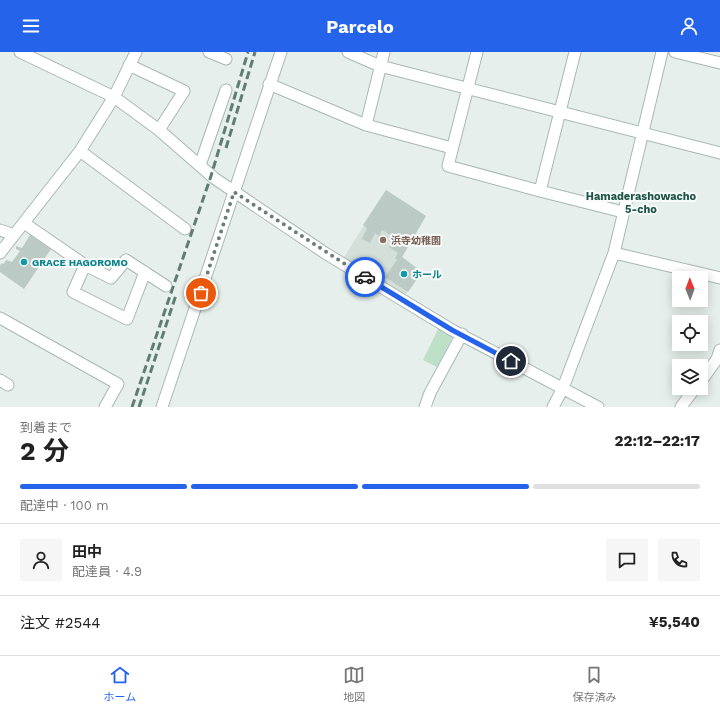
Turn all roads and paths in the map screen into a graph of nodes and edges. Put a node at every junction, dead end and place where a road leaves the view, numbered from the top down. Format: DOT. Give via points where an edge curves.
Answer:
graph roads {
  1 [pos="20,52"];
  2 [pos="136,52"];
  3 [pos="209,52"];
  4 [pos="281,52"];
  5 [pos="348,52"];
  6 [pos="384,52"];
  7 [pos="477,52"];
  8 [pos="575,52"];
  9 [pos="662,52"];
  10 [pos="675,52"];
  11 [pos="226,60"];
  12 [pos="720,63"];
  13 [pos="129,65"];
  14 [pos="380,66"];
  15 [pos="269,84"];
  16 [pos="467,89"];
  17 [pos="226,90"];
  18 [pos="114,96"];
  19 [pos="560,112"];
  20 [pos="366,125"];
  21 [pos="159,130"];
  22 [pos="642,134"];
  23 [pos="452,148"];
  24 [pos="80,151"];
  25 [pos="720,153"];
  26 [pos="200,165"];
  27 [pos="234,192"];
  28 [pos="540,192"];
  29 [pos="623,212"];
  30 [pos="24,223"];
  31 [pos="185,229"];
  32 [pos="0,230"];
  33 [pos="14,235"];
  34 [pos="614,252"];
  35 [pos="0,253"];
  36 [pos="85,265"];
  37 [pos="145,272"];
  38 [pos="720,278"];
  39 [pos="166,286"];
  40 [pos="0,318"];
  41 [pos="462,334"];
  42 [pos="720,350"];
  43 [pos="708,371"];
  44 [pos="563,388"];
  45 [pos="690,395"];
  46 [pos="428,406"];
  47 [pos="105,407"];
  48 [pos="162,407"];
  49 [pos="553,407"];
  50 [pos="598,407"];
  51 [pos="681,407"];
  1 -- 18 [label="street"];
  2 -- 13 [label="street"];
  3 -- 11 [label="street"];
  4 -- 15 [label="street"];
  5 -- 14 [label="street"];
  6 -- 14 [label="street"];
  7 -- 16 [label="street"];
  8 -- 19 [label="street"];
  9 -- 22 [label="street"];
  10 -- 12 [label="street"];
  13 -- 18 [label="street"];
  13 -- 21 [label="street" via="184,91"];
  14 -- 16 [label="street"];
  14 -- 20 [label="street"];
  15 -- 20 [label="street"];
  15 -- 27 [label="street"];
  16 -- 19 [label="street"];
  16 -- 23 [label="street"];
  17 -- 26 [label="street"];
  18 -- 21 [label="street"];
  18 -- 24 [label="street"];
  19 -- 22 [label="street"];
  19 -- 28 [label="street"];
  20 -- 23 [label="street"];
  21 -- 26 [label="street"];
  22 -- 25 [label="street"];
  22 -- 29 [label="street"];
  23 -- 28 [label="street" via="448,166"];
  24 -- 30 [label="street"];
  24 -- 31 [label="street"];
  26 -- 27 [label="street"];
  27 -- 41 [label="street" via="325,253"];
  27 -- 48 [label="street"];
  28 -- 29 [label="street"];
  29 -- 34 [label="street"];
  30 -- 33 [label="street"];
  30 -- 36 [label="street"];
  32 -- 33 [label="street"];
  33 -- 35 [label="street"];
  34 -- 38 [label="street"];
  34 -- 44 [label="street"];
  36 -- 37 [label="street" via="111,278 126,260"];
  36 -- 37 [label="street" via="73,292 127,319"];
  37 -- 39 [label="street"];
  40 -- 47 [label="street" via="118,384"];
  41 -- 44 [label="street"];
  41 -- 46 [label="street" via="430,393"];
  42 -- 43 [label="street"];
  44 -- 49 [label="street"];
  44 -- 50 [label="street"];
  45 -- 51 [label="street"];
}
